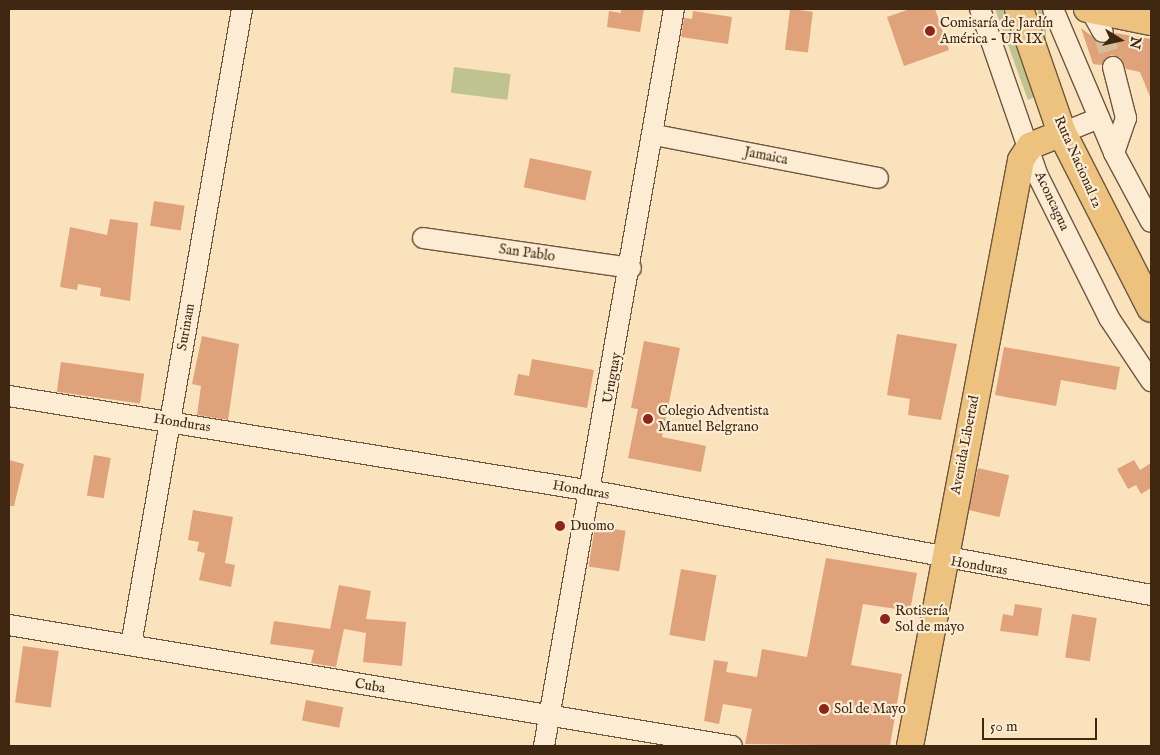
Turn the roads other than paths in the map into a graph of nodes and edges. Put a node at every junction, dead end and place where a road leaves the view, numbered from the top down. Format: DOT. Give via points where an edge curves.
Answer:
graph roads {
  1 [pos="242,9"];
  2 [pos="674,9"];
  3 [pos="980,9"];
  4 [pos="1019,9"];
  5 [pos="1053,9"];
  6 [pos="1093,15"];
  7 [pos="1151,22"];
  8 [pos="1113,67"];
  9 [pos="1098,118"];
  10 [pos="1062,133"];
  11 [pos="655,135"];
  12 [pos="1030,146"];
  13 [pos="1114,153"];
  14 [pos="878,178"];
  15 [pos="1151,222"];
  16 [pos="423,238"];
  17 [pos="631,268"];
  18 [pos="1151,308"];
  19 [pos="1151,381"];
  20 [pos="9,396"];
  21 [pos="170,421"];
  22 [pos="592,491"];
  23 [pos="943,560"];
  24 [pos="1151,595"];
  25 [pos="9,625"];
  26 [pos="131,646"];
  27 [pos="549,716"];
  28 [pos="544,746"];
  29 [pos="732,746"];
  30 [pos="910,746"];
  1 -- 21 [label="street, Surinam"];
  2 -- 11 [label="street, Uruguay"];
  3 -- 12 [label="street, Aconcagua"];
  4 -- 10 [label="highway, Ruta Nacional 12"];
  5 -- 9 [label="street"];
  6 -- 7 [label="main road"];
  8 -- 13 [label="street" via="1126,118"];
  9 -- 10 [label="street"];
  9 -- 13 [label="street"];
  10 -- 12 [label="main road"];
  10 -- 18 [label="highway, Ruta Nacional 12"];
  11 -- 14 [label="street, Jamaica"];
  11 -- 17 [label="street, Uruguay"];
  12 -- 19 [label="street, Aconcagua" via="1037,174 1110,318"];
  12 -- 23 [label="main road, Avenida Libertad" via="1021,160"];
  13 -- 15 [label="street"];
  16 -- 17 [label="street, San Pablo"];
  17 -- 22 [label="street, Uruguay"];
  20 -- 21 [label="street, Honduras"];
  21 -- 22 [label="street, Honduras"];
  21 -- 26 [label="street, Surinam"];
  22 -- 23 [label="street, Honduras"];
  22 -- 27 [label="street, Uruguay"];
  23 -- 24 [label="street, Honduras"];
  23 -- 30 [label="main road, Avenida Libertad"];
  25 -- 26 [label="street, Cuba"];
  26 -- 27 [label="street, Cuba"];
  27 -- 28 [label="street, Uruguay"];
  27 -- 29 [label="street, Cuba"];
}
